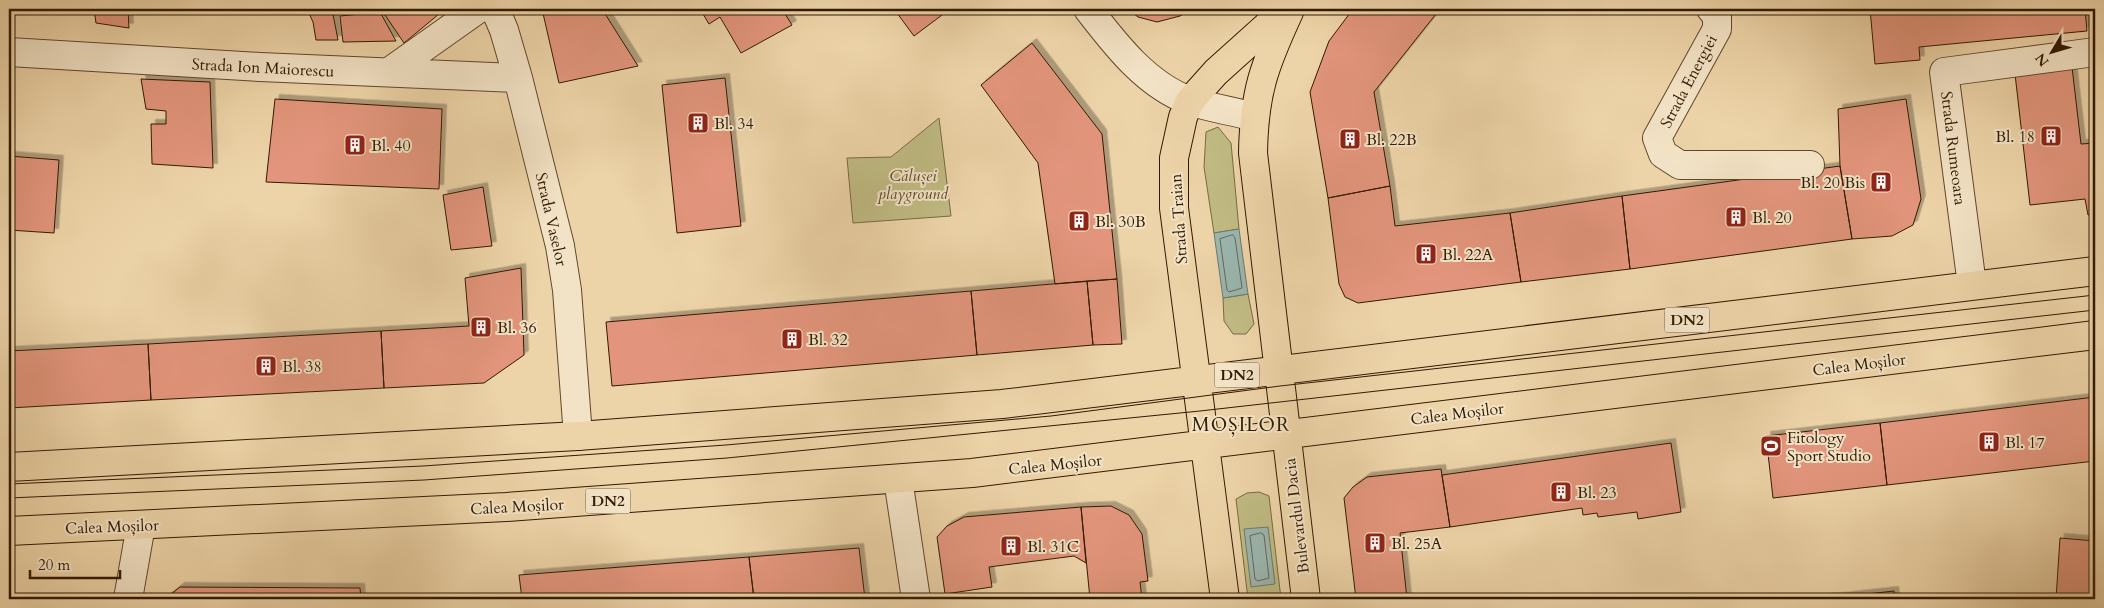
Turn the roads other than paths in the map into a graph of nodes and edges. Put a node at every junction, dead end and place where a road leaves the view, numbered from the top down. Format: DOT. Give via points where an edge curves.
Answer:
graph roads {
  1 [pos="478,9"];
  2 [pos="495,9"];
  3 [pos="1088,9"];
  4 [pos="1286,9"];
  5 [pos="1291,9"];
  6 [pos="1711,9"];
  7 [pos="9,52"];
  8 [pos="2095,52"];
  9 [pos="389,72"];
  10 [pos="518,78"];
  11 [pos="1190,101"];
  12 [pos="1254,117"];
  13 [pos="1810,165"];
  14 [pos="2095,271"];
  15 [pos="1972,285"];
  16 [pos="2095,335"];
  17 [pos="1278,370"];
  18 [pos="1196,380"];
  19 [pos="1287,434"];
  20 [pos="578,436"];
  21 [pos="1205,445"];
  22 [pos="9,467"];
  23 [pos="898,479"];
  24 [pos="141,525"];
  25 [pos="9,530"];
  26 [pos="128,599"];
  27 [pos="916,599"];
  28 [pos="1225,599"];
  29 [pos="1306,599"];
  1 -- 9 [label="street"];
  2 -- 10 [label="street, Strada Vaselor"];
  3 -- 11 [label="street" via="1146,74"];
  4 -- 11 [label="main road, Strada Traian" via="1207,81"];
  5 -- 12 [label="main road" via="1262,74"];
  6 -- 13 [label="street, Strada Energiei" via="1717,16 1717,28 1657,138 1664,154 1680,165"];
  7 -- 9 [label="street, Strada Ion Maiorescu"];
  8 -- 15 [label="street, Strada Rumeoara" via="1944,72"];
  9 -- 10 [label="street, Strada Ion Maiorescu"];
  10 -- 20 [label="street, Strada Vaselor" via="562,254"];
  11 -- 12 [label="street"];
  11 -- 18 [label="main road, Strada Traian" via="1178,135 1173,183"];
  12 -- 17 [label="main road" via="1253,153"];
  14 -- 15 [label="main road, DN2"];
  15 -- 17 [label="main road, DN2"];
  16 -- 19 [label="main road, Calea Moșilor / DN2"];
  17 -- 18 [label="main road, DN2"];
  17 -- 19 [label="main road, Bulevardul Dacia"];
  18 -- 20 [label="main road, DN2" via="1002,404"];
  18 -- 21 [label="main road, Strada Traian"];
  19 -- 21 [label="main road, Calea Moșilor / DN2"];
  19 -- 29 [label="main road, Bulevardul Dacia"];
  20 -- 22 [label="main road, DN2"];
  21 -- 23 [label="main road, Calea Moșilor / DN2"];
  21 -- 28 [label="main road"];
  23 -- 24 [label="main road, Calea Moșilor / DN2" via="506,507"];
  23 -- 27 [label="street"];
  24 -- 25 [label="main road, Calea Moșilor / DN2"];
  24 -- 26 [label="street"];
}
